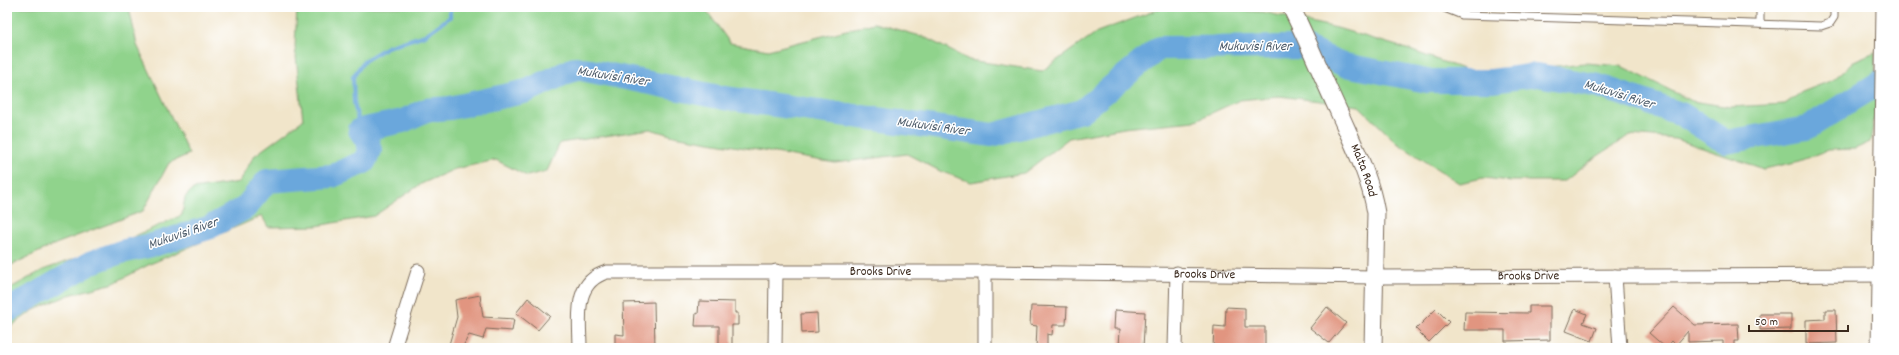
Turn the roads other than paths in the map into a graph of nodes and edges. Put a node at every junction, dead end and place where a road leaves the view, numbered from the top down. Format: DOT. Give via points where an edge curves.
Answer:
graph roads {
  1 [pos="1291,7"];
  2 [pos="1442,7"];
  3 [pos="1760,7"];
  4 [pos="1834,7"];
  5 [pos="1886,7"];
  6 [pos="1760,24"];
  7 [pos="418,271"];
  8 [pos="776,271"];
  9 [pos="985,272"];
  10 [pos="1176,273"];
  11 [pos="1887,275"];
  12 [pos="1615,276"];
  13 [pos="1375,277"];
  14 [pos="394,348"];
  15 [pos="580,348"];
  16 [pos="775,348"];
  17 [pos="985,348"];
  18 [pos="1175,348"];
  19 [pos="1373,348"];
  20 [pos="1620,348"];
  21 [pos="1881,348"];
  1 -- 13 [label="street, Malta Road" via="1369,181 1376,213"];
  2 -- 6 [label="lane" via="1462,15"];
  3 -- 6 [label="lane"];
  4 -- 6 [label="lane" via="1834,17 1830,23 1821,26"];
  5 -- 11 [label="main road" via="1883,112"];
  7 -- 14 [label="street"];
  8 -- 9 [label="street, Brooks Drive"];
  8 -- 15 [label="street, Brooks Drive" via="607,272 596,275 588,282 580,306"];
  8 -- 16 [label="street"];
  9 -- 10 [label="street, Brooks Drive"];
  9 -- 17 [label="street"];
  10 -- 13 [label="street, Brooks Drive"];
  10 -- 18 [label="street"];
  11 -- 12 [label="street, Brooks Drive"];
  11 -- 21 [label="main road"];
  12 -- 13 [label="street, Brooks Drive"];
  12 -- 20 [label="street"];
  13 -- 19 [label="street, Malta Road"];
}
